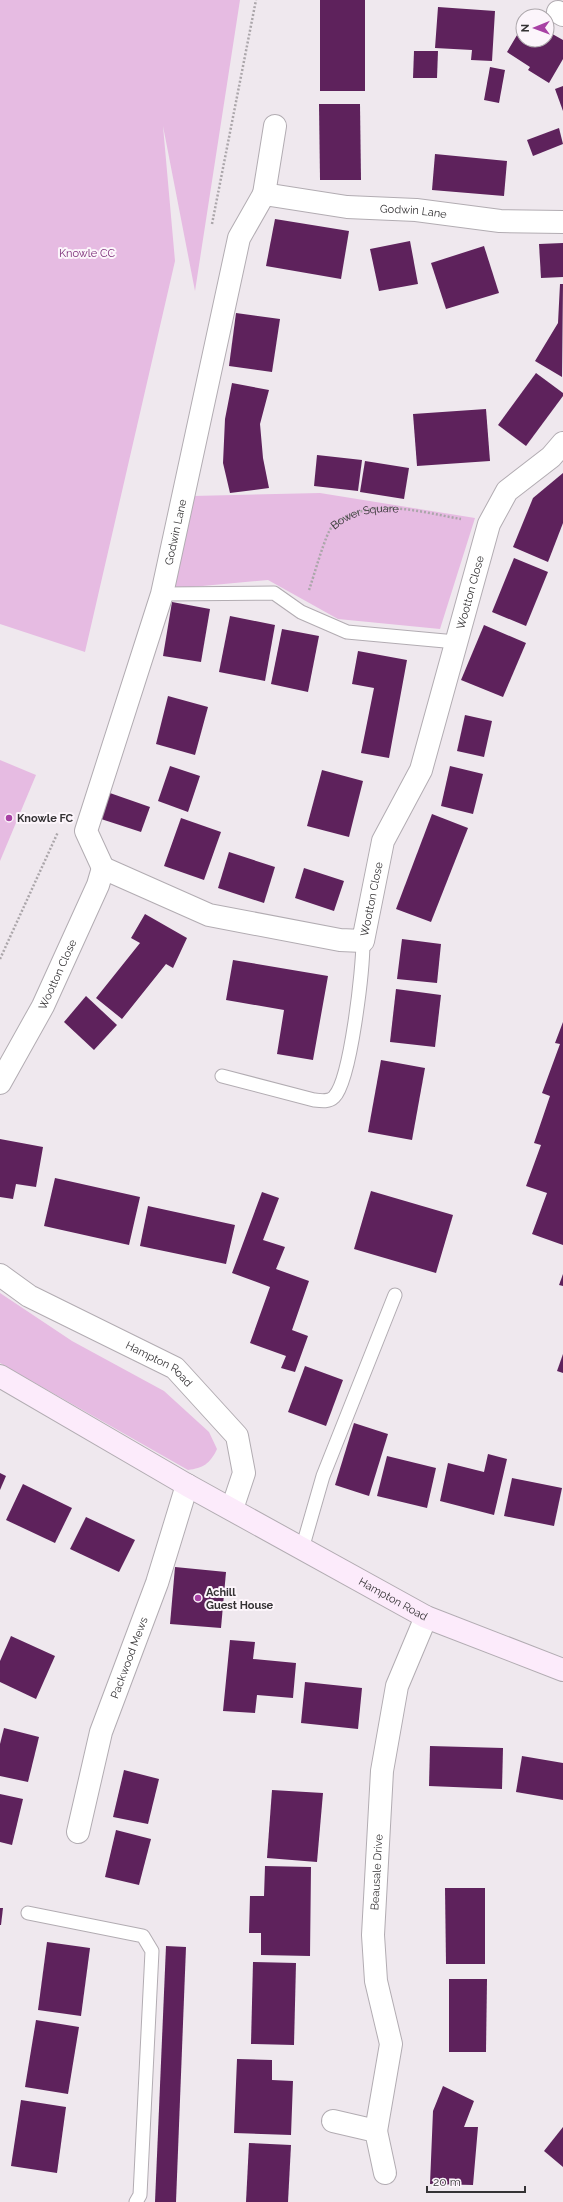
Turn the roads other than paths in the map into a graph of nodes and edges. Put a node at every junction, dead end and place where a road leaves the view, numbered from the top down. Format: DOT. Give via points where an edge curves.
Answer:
graph roads {
  1 [pos="275,126"];
  2 [pos="264,194"];
  3 [pos="563,222"];
  4 [pos="563,443"];
  5 [pos="162,594"];
  6 [pos="456,642"];
  7 [pos="103,868"];
  8 [pos="363,941"];
  9 [pos="222,1076"];
  10 [pos="0,1083"];
  11 [pos="0,1275"];
  12 [pos="395,1295"];
  13 [pos="0,1376"];
  14 [pos="187,1485"];
  15 [pos="232,1509"];
  16 [pos="302,1549"];
  17 [pos="426,1617"];
  18 [pos="563,1670"];
  19 [pos="78,1832"];
  20 [pos="28,1912"];
  21 [pos="333,2121"];
  22 [pos="376,2131"];
  23 [pos="386,2173"];
  24 [pos="136,2202"];
  1 -- 2 [label="street, Godwin Lane"];
  2 -- 3 [label="street, Godwin Lane" via="347,207 416,210 500,221"];
  2 -- 5 [label="street, Godwin Lane" via="239,238"];
  4 -- 6 [label="street, Wootton Close" via="551,457 507,491 489,524"];
  5 -- 6 [label="lane" via="274,593 301,612 347,632"];
  5 -- 7 [label="street, Godwin Lane" via="86,831"];
  6 -- 8 [label="street, Wootton Close" via="421,770 383,841"];
  7 -- 8 [label="street, Wootton Close" via="209,915 340,940"];
  7 -- 10 [label="street, Wootton Close" via="98,885 43,1006"];
  8 -- 9 [label="lane" via="347,1070 334,1097 330,1100 314,1100"];
  11 -- 15 [label="street, Hampton Road" via="29,1296 175,1368 237,1436 244,1472"];
  12 -- 16 [label="lane" via="323,1476"];
  13 -- 14 [label="street, Hampton Road"];
  14 -- 15 [label="street, Hampton Road"];
  14 -- 19 [label="street, Packwood Mews" via="157,1583 101,1732"];
  15 -- 16 [label="street, Hampton Road"];
  16 -- 17 [label="street, Hampton Road"];
  17 -- 18 [label="street, Hampton Road"];
  17 -- 22 [label="street, Beausale Drive" via="397,1686 382,1771 373,1935 376,1981 391,2044"];
  20 -- 24 [label="lane" via="143,1936 152,1951 140,2195"];
  21 -- 22 [label="street"];
  22 -- 23 [label="street, Beausale Drive"];
}
